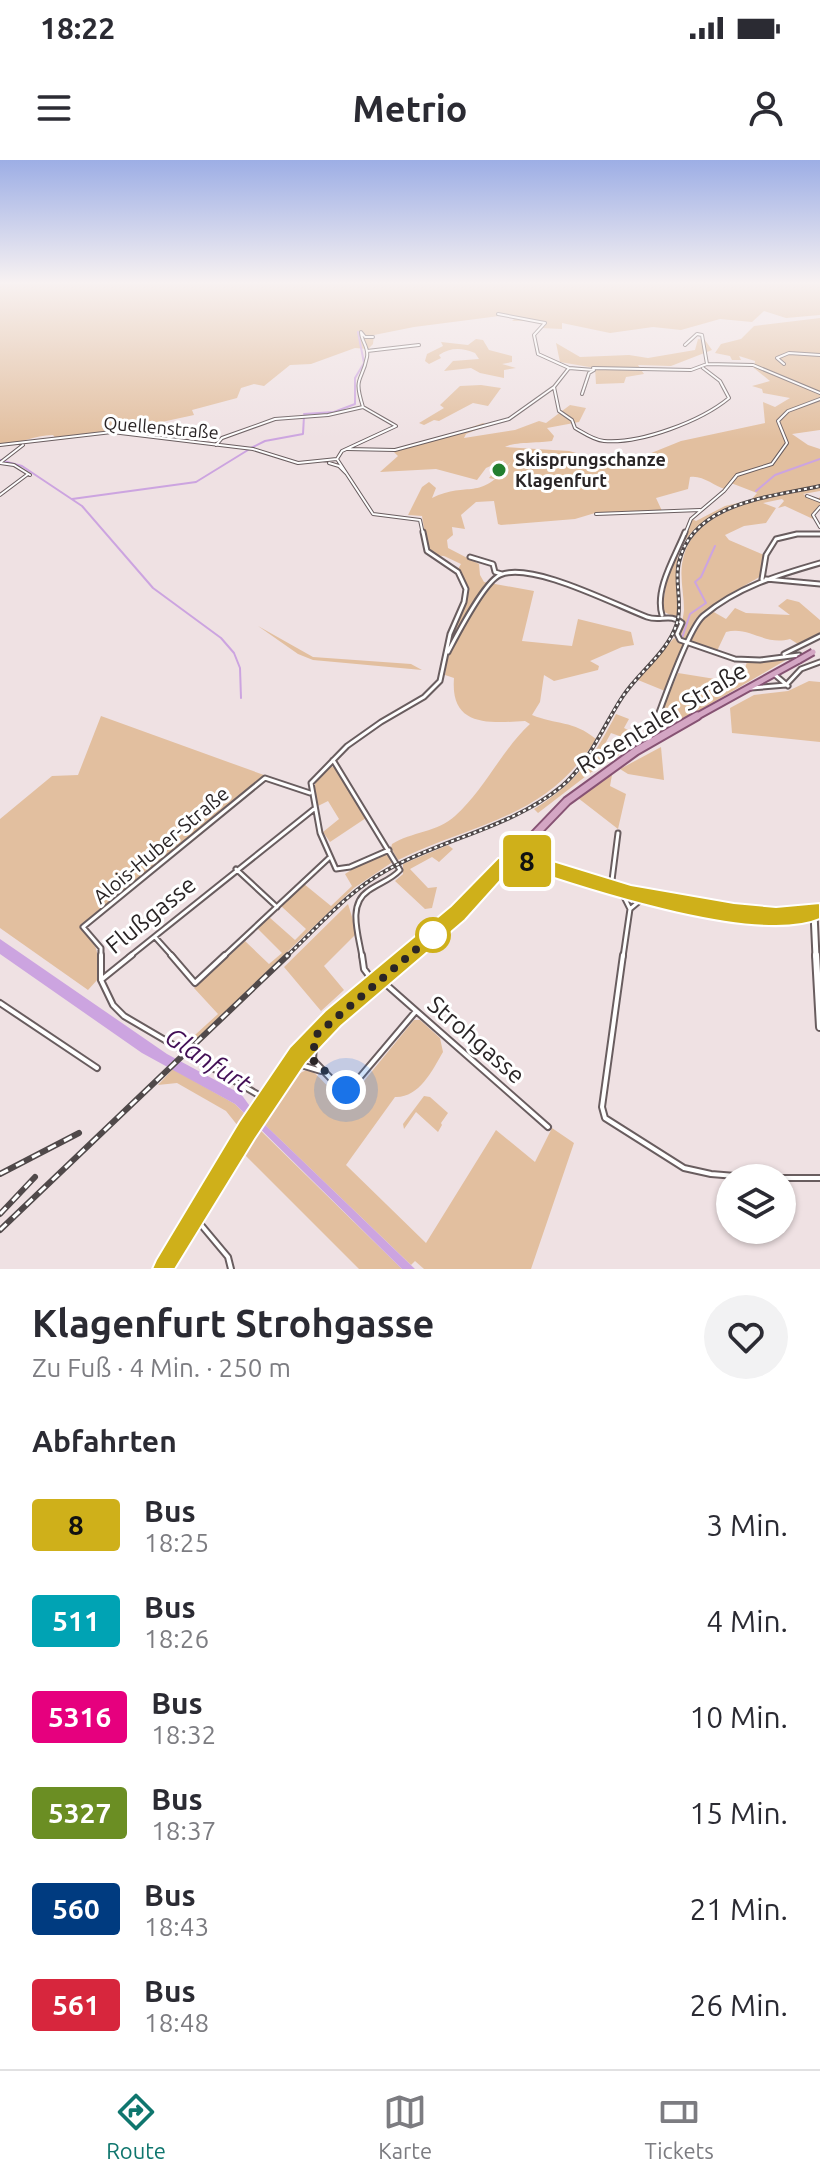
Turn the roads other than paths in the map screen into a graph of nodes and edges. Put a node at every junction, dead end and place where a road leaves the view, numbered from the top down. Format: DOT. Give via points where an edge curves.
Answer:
graph roads {
  1 [pos="360,336"];
  2 [pos="364,336"];
  3 [pos="534,336"];
  4 [pos="696,336"];
  5 [pos="702,336"];
  6 [pos="373,337"];
  7 [pos="419,345"];
  8 [pos="685,345"];
  9 [pos="367,351"];
  10 [pos="820,355"];
  11 [pos="707,364"];
  12 [pos="784,364"];
  13 [pos="569,368"];
  14 [pos="703,368"];
  15 [pos="554,387"];
  16 [pos="820,393"];
  17 [pos="582,394"];
  18 [pos="820,399"];
  19 [pos="363,408"];
  20 [pos="0,445"];
  21 [pos="23,445"];
  22 [pos="216,445"];
  23 [pos="347,449"];
  24 [pos="337,459"];
  25 [pos="1,462"];
  26 [pos="319,463"];
  27 [pos="346,473"];
  28 [pos="0,495"];
  29 [pos="807,496"];
  30 [pos="820,501"];
  31 [pos="820,507"];
  32 [pos="700,510"];
  33 [pos="596,514"];
  34 [pos="820,527"];
  35 [pos="820,534"];
  36 [pos="470,557"];
  37 [pos="820,563"];
  38 [pos="496,574"];
  39 [pos="762,579"];
  40 [pos="820,584"];
  41 [pos="662,615"];
  42 [pos="820,636"];
  43 [pos="688,644"];
  44 [pos="795,649"];
  45 [pos="817,650"];
  46 [pos="446,655"];
  47 [pos="781,655"];
  48 [pos="799,658"];
  49 [pos="820,662"];
  50 [pos="774,674"];
  51 [pos="788,686"];
  52 [pos="750,688"];
  53 [pos="649,741"];
  54 [pos="333,760"];
  55 [pos="310,793"];
  56 [pos="314,809"];
  57 [pos="618,833"];
  58 [pos="518,849"];
  59 [pos="389,850"];
  60 [pos="329,858"];
  61 [pos="527,861"];
  62 [pos="505,863"];
  63 [pos="545,865"];
  64 [pos="236,869"];
  65 [pos="611,888"];
  66 [pos="646,897"];
  67 [pos="630,903"];
  68 [pos="277,907"];
  69 [pos="817,913"];
  70 [pos="154,936"];
  71 [pos="101,980"];
  72 [pos="377,981"];
  73 [pos="0,1003"];
  74 [pos="417,1011"];
  75 [pos="820,1027"];
  76 [pos="315,1036"];
  77 [pos="97,1068"];
  78 [pos="286,1070"];
  79 [pos="323,1072"];
  80 [pos="264,1103"];
  81 [pos="548,1127"];
  82 [pos="716,1174"];
  83 [pos="796,1178"];
  84 [pos="820,1178"];
  85 [pos="196,1219"];
  86 [pos="166,1269"];
  87 [pos="231,1269"];
  1 -- 9 [label="street"];
  2 -- 6 [label="street"];
  3 -- 13 [label="street" via="538,354"];
  4 -- 8 [label="street"];
  5 -- 11 [label="street"];
  7 -- 9 [label="street"];
  9 -- 19 [label="street" via="357,383"];
  10 -- 12 [label="street" via="787,353 777,358"];
  11 -- 14 [label="street"];
  11 -- 16 [label="street" via="753,365"];
  13 -- 14 [label="street"];
  13 -- 15 [label="street"];
  13 -- 17 [label="street" via="594,370"];
  14 -- 15 [label="street" via="728,393 714,412 607,440 575,428 559,411"];
  15 -- 23 [label="street" via="509,419 395,450"];
  18 -- 32 [label="street" via="788,411 778,421 787,443 772,464 743,472"];
  19 -- 22 [label="street" via="275,419"];
  19 -- 23 [label="street" via="396,426"];
  20 -- 21 [label="street, Quellenstraße"];
  21 -- 22 [label="street, Quellenstraße" via="112,432"];
  21 -- 25 [label="street"];
  22 -- 26 [label="street, Quellenstraße"];
  23 -- 24 [label="street"];
  24 -- 26 [label="street, Quellenstraße"];
  24 -- 27 [label="street"];
  25 -- 28 [label="street" via="29,474"];
  26 -- 27 [label="street, Quellenstraße" via="335,464"];
  27 -- 46 [label="street" via="373,514 420,520 429,554 463,579 464,602"];
  29 -- 30 [label="street"];
  31 -- 34 [label="street" via="813,515"];
  32 -- 33 [label="street"];
  32 -- 41 [label="street" via="686,528 666,577"];
  35 -- 39 [label="street" via="776,539 766,555"];
  36 -- 38 [label="street" via="493,564"];
  37 -- 39 [label="street"];
  38 -- 41 [label="street" via="570,585 651,619"];
  38 -- 46 [label="street"];
  39 -- 40 [label="street"];
  39 -- 43 [label="street" via="709,610"];
  41 -- 43 [label="street" via="682,623 677,636"];
  42 -- 44 [label="street"];
  43 -- 47 [label="street" via="746,660"];
  43 -- 53 [label="street"];
  44 -- 47 [label="street"];
  44 -- 48 [label="street"];
  45 -- 48 [label="main road, Rosentaler Straße, bridge"];
  46 -- 54 [label="street" via="444,673 429,694"];
  47 -- 48 [label="street"];
  48 -- 50 [label="main road, Rosentaler Straße"];
  49 -- 51 [label="street" via="801,669"];
  50 -- 51 [label="street"];
  50 -- 52 [label="main road, Rosentaler Straße"];
  51 -- 52 [label="street"];
  52 -- 53 [label="main road, Rosentaler Straße"];
  53 -- 58 [label="main road, Rosentaler Straße" via="586,785"];
  54 -- 55 [label="street" via="314,778"];
  54 -- 59 [label="street"];
  55 -- 56 [label="street"];
  55 -- 71 [label="street, Alois-Huber-Straße" via="265,778 83,927 101,948"];
  56 -- 60 [label="street"];
  56 -- 64 [label="street, Flußgasse"];
  57 -- 65 [label="street"];
  58 -- 61 [label="main road"];
  58 -- 62 [label="main road, Rosentaler Straße"];
  58 -- 63 [label="main road"];
  59 -- 60 [label="street" via="346,869 336,869"];
  59 -- 72 [label="street" via="399,872 364,893 355,911 364,969"];
  60 -- 68 [label="street"];
  61 -- 62 [label="main road"];
  61 -- 63 [label="main road"];
  62 -- 72 [label="main road, Rosentaler Straße" via="458,913"];
  63 -- 65 [label="main road"];
  64 -- 68 [label="street"];
  64 -- 70 [label="street, Flußgasse"];
  65 -- 67 [label="main road"];
  66 -- 67 [label="main road"];
  66 -- 67 [label="street"];
  66 -- 69 [label="main road" via="756,915"];
  67 -- 82 [label="street" via="602,1107 605,1118 684,1168"];
  68 -- 70 [label="street" via="195,983"];
  69 -- 75 [label="street"];
  70 -- 71 [label="street, Flußgasse"];
  71 -- 80 [label="street, Flußgasse" via="124,1016"];
  72 -- 74 [label="street, Strohgasse"];
  72 -- 76 [label="main road, Rosentaler Straße"];
  73 -- 77 [label="street"];
  74 -- 79 [label="street" via="349,1090"];
  74 -- 81 [label="street, Strohgasse"];
  76 -- 78 [label="main road, Rosentaler Straße"];
  76 -- 79 [label="street" via="313,1060"];
  78 -- 79 [label="street" via="301,1065"];
  78 -- 80 [label="main road, Rosentaler Straße"];
  80 -- 85 [label="main road, Rosentaler Straße"];
  83 -- 84 [label="street"];
  85 -- 86 [label="main road, Rosentaler Straße"];
  85 -- 87 [label="street" via="228,1257"];
}
